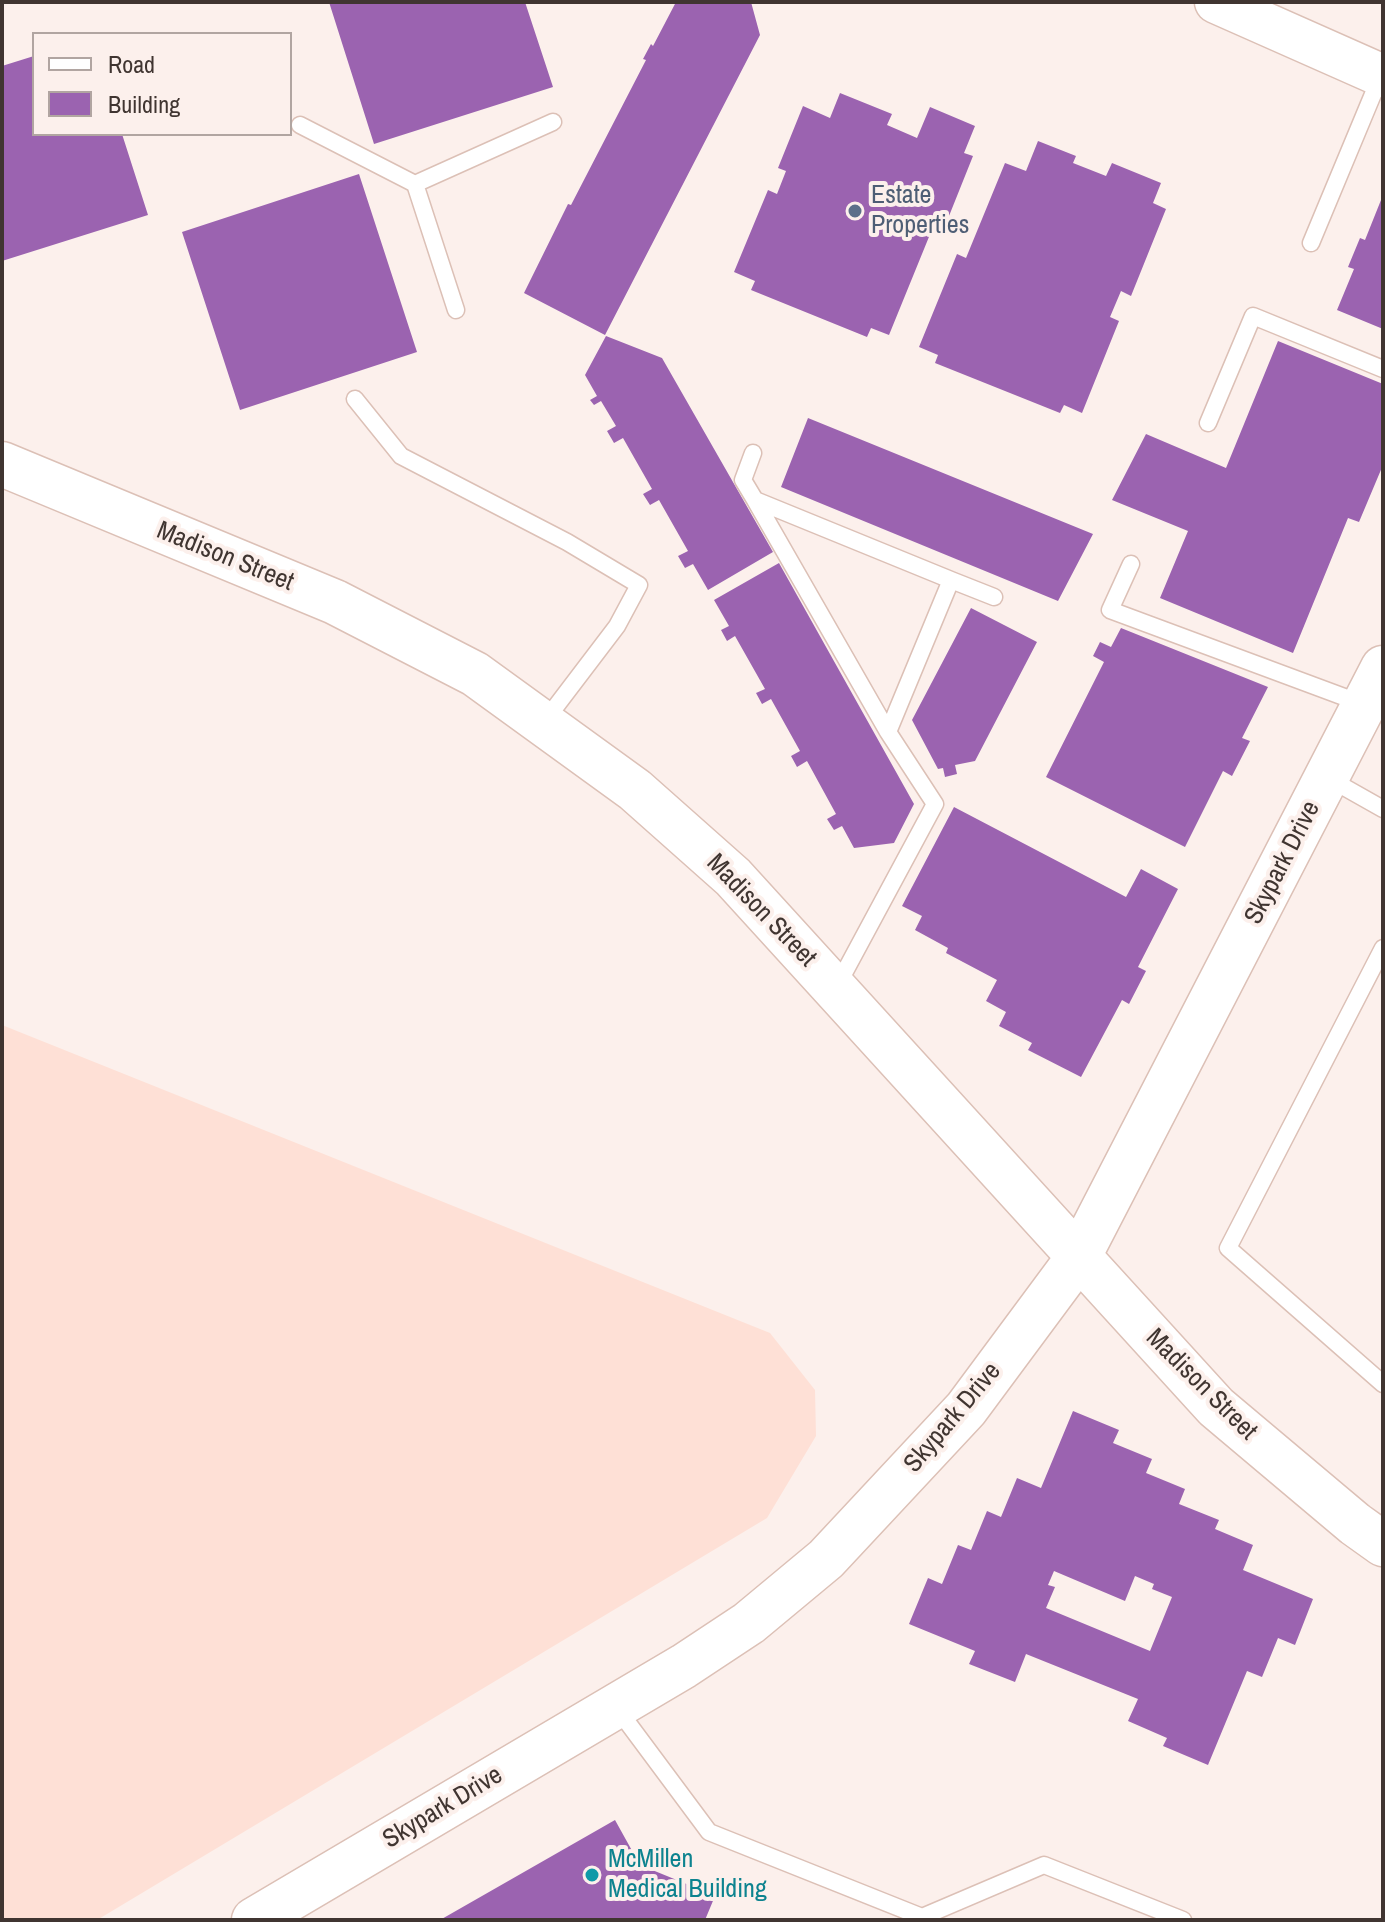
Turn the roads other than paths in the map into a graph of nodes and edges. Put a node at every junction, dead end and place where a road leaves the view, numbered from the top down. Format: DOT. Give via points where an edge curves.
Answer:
graph roads {
  1 [pos="1216,2"];
  2 [pos="1382,76"];
  3 [pos="553,122"];
  4 [pos="300,125"];
  5 [pos="415,184"];
  6 [pos="1311,243"];
  7 [pos="456,310"];
  8 [pos="1383,369"];
  9 [pos="355,399"];
  10 [pos="1208,423"];
  11 [pos="753,453"];
  12 [pos="2,464"];
  13 [pos="755,500"];
  14 [pos="1131,564"];
  15 [pos="951,580"];
  16 [pos="994,597"];
  17 [pos="1374,687"];
  18 [pos="544,723"];
  19 [pos="888,732"];
  20 [pos="1327,777"];
  21 [pos="1383,809"];
  22 [pos="1383,948"];
  23 [pos="835,989"];
  24 [pos="1078,1258"];
  25 [pos="1383,1384"];
  26 [pos="1383,1544"];
  27 [pos="615,1706"];
  28 [pos="254,1920"];
  29 [pos="1183,1920"];
  1 -- 2 [label="street"];
  2 -- 6 [label="lane"];
  3 -- 5 [label="lane"];
  4 -- 5 [label="lane"];
  5 -- 7 [label="lane"];
  8 -- 10 [label="lane" via="1253,316"];
  9 -- 18 [label="lane" via="401,456 639,585 617,626"];
  11 -- 13 [label="lane" via="743,480"];
  12 -- 18 [label="main road, Madison Street" via="335,602 475,674"];
  13 -- 15 [label="lane"];
  13 -- 19 [label="lane"];
  14 -- 17 [label="lane" via="1110,610"];
  15 -- 16 [label="lane"];
  15 -- 19 [label="lane"];
  17 -- 20 [label="main road, Skypark Drive"];
  18 -- 23 [label="main road, Madison Street" via="635,790 733,877"];
  19 -- 23 [label="lane" via="935,804"];
  20 -- 21 [label="lane"];
  20 -- 24 [label="main road, Skypark Drive"];
  22 -- 25 [label="lane" via="1228,1248"];
  23 -- 24 [label="main road, Madison Street"];
  24 -- 26 [label="main road, Madison Street" via="1216,1407"];
  24 -- 27 [label="main road, Skypark Drive" via="966,1409 826,1559 749,1623"];
  27 -- 28 [label="main road, Skypark Drive"];
  27 -- 29 [label="lane" via="709,1832 922,1917 1044,1865"];
}
